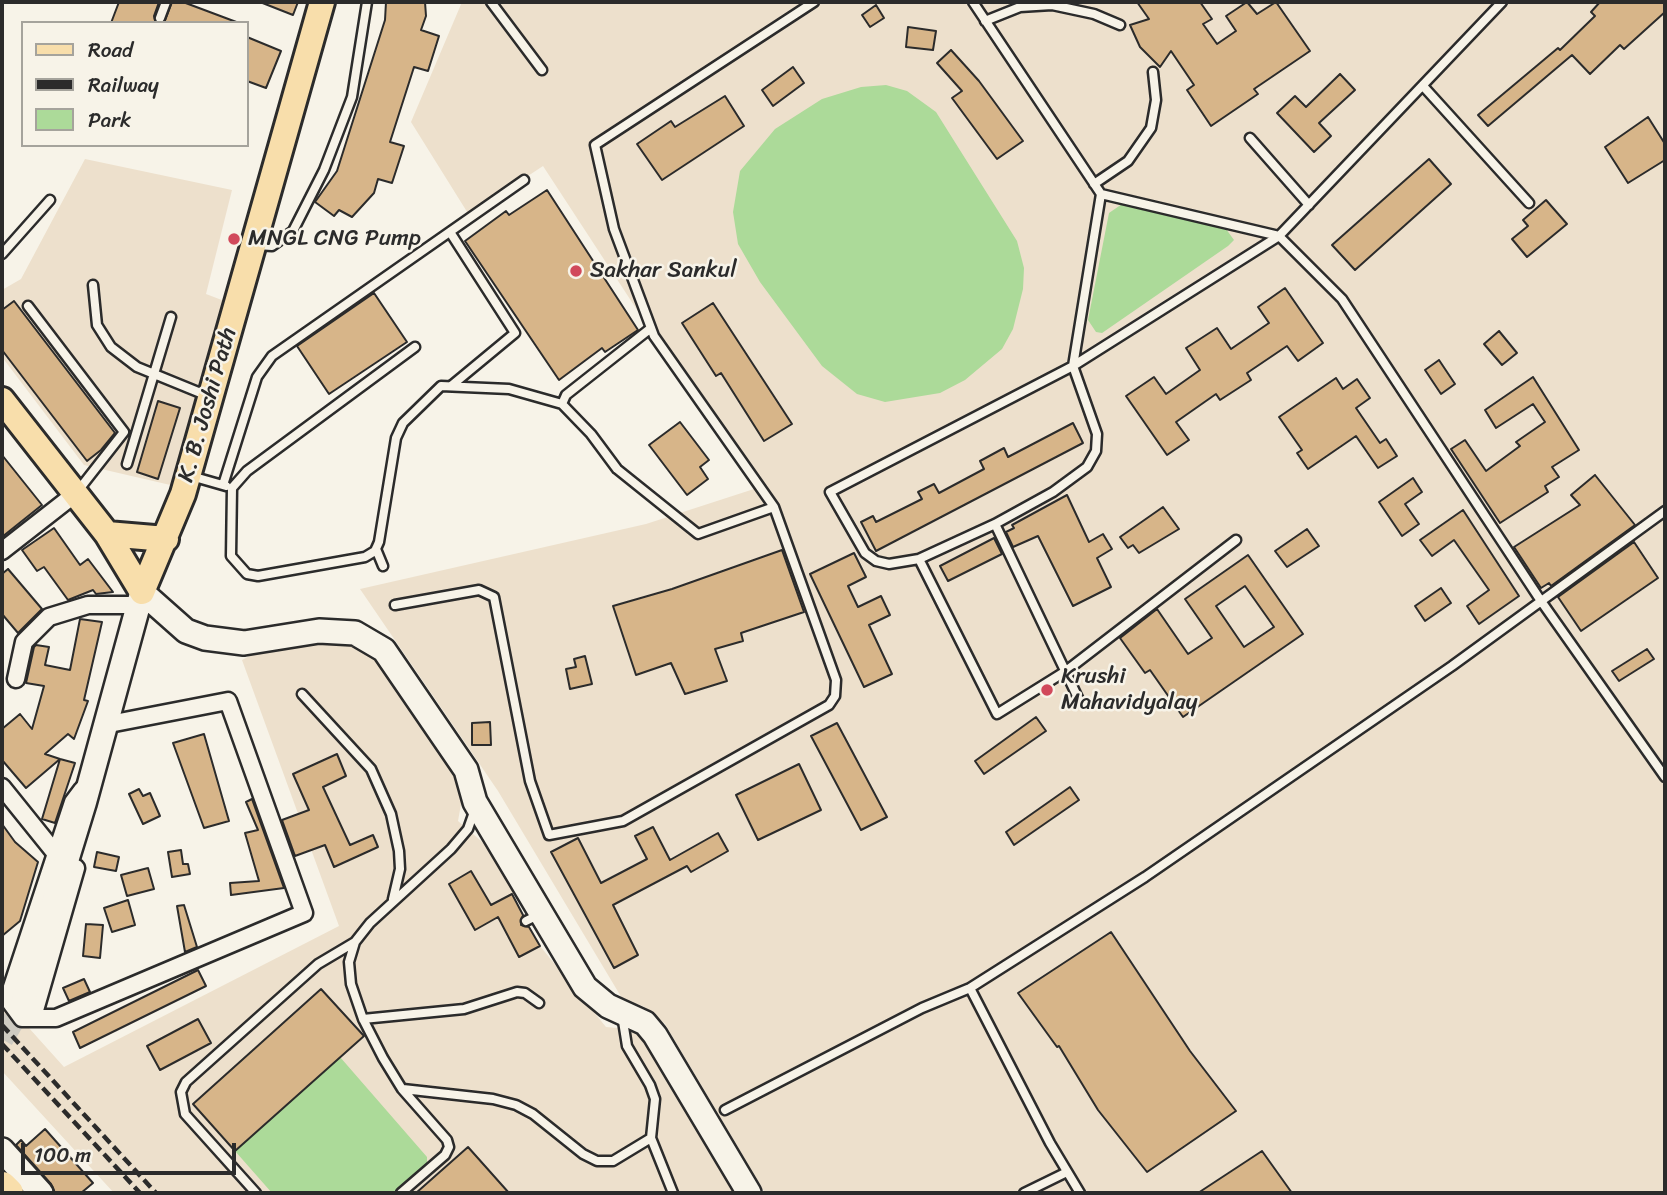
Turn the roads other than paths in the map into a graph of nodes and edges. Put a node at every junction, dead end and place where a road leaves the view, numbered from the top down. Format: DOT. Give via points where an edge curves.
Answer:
graph roads {
  1 [pos="166,2"];
  2 [pos="322,2"];
  3 [pos="367,2"];
  4 [pos="491,2"];
  5 [pos="814,2"];
  6 [pos="973,2"];
  7 [pos="1502,2"];
  8 [pos="160,18"];
  9 [pos="985,21"];
  10 [pos="1120,26"];
  11 [pos="542,70"];
  12 [pos="1153,72"];
  13 [pos="1423,86"];
  14 [pos="1250,138"];
  15 [pos="524,180"];
  16 [pos="1094,184"];
  17 [pos="1101,194"];
  18 [pos="50,200"];
  19 [pos="1529,203"];
  20 [pos="1309,205"];
  21 [pos="450,232"];
  22 [pos="1279,236"];
  23 [pos="254,244"];
  24 [pos="2,254"];
  25 [pos="93,285"];
  26 [pos="28,306"];
  27 [pos="171,317"];
  28 [pos="652,328"];
  29 [pos="415,347"];
  30 [pos="1073,366"];
  31 [pos="153,374"];
  32 [pos="451,386"];
  33 [pos="211,397"];
  34 [pos="2,400"];
  35 [pos="562,404"];
  36 [pos="127,464"];
  37 [pos="188,475"];
  38 [pos="223,485"];
  39 [pos="232,488"];
  40 [pos="75,494"];
  41 [pos="774,508"];
  42 [pos="1665,510"];
  43 [pos="995,524"];
  44 [pos="107,534"];
  45 [pos="166,539"];
  46 [pos="1237,540"];
  47 [pos="376,550"];
  48 [pos="2,551"];
  49 [pos="919,559"];
  50 [pos="383,566"];
  51 [pos="139,598"];
  52 [pos="1541,601"];
  53 [pos="395,605"];
  54 [pos="1066,671"];
  55 [pos="16,679"];
  56 [pos="302,694"];
  57 [pos="1080,702"];
  58 [pos="104,725"];
  59 [pos="1665,777"];
  60 [pos="90,780"];
  61 [pos="2,787"];
  62 [pos="475,802"];
  63 [pos="56,854"];
  64 [pos="393,900"];
  65 [pos="355,942"];
  66 [pos="970,988"];
  67 [pos="539,1003"];
  68 [pos="27,1012"];
  69 [pos="622,1012"];
  70 [pos="363,1020"];
  71 [pos="402,1089"];
  72 [pos="725,1110"];
  73 [pos="651,1138"];
  74 [pos="2,1150"];
  75 [pos="2,1163"];
  76 [pos="1067,1172"];
  77 [pos="2,1187"];
  78 [pos="8,1193"];
  79 [pos="28,1193"];
  80 [pos="41,1193"];
  81 [pos="256,1193"];
  82 [pos="401,1193"];
  83 [pos="673,1193"];
  84 [pos="749,1193"];
  85 [pos="1024,1193"];
  86 [pos="1080,1193"];
  1 -- 8 [label="lane"];
  2 -- 23 [label="main road, K. B. Joshi Path"];
  3 -- 23 [label="lane" via="352,97 324,170 293,231 272,246"];
  4 -- 11 [label="lane"];
  5 -- 28 [label="lane" via="595,145 614,229"];
  6 -- 9 [label="lane"];
  7 -- 13 [label="lane"];
  9 -- 10 [label="lane" via="1020,7 1052,5 1094,14"];
  9 -- 16 [label="lane"];
  12 -- 16 [label="lane" via="1156,100 1151,128 1128,161"];
  13 -- 19 [label="lane"];
  13 -- 20 [label="lane"];
  14 -- 20 [label="lane"];
  15 -- 21 [label="lane"];
  16 -- 17 [label="lane"];
  17 -- 22 [label="lane"];
  17 -- 30 [label="lane"];
  18 -- 24 [label="lane"];
  20 -- 22 [label="lane"];
  21 -- 32 [label="lane" via="515,333"];
  21 -- 38 [label="lane" via="272,356 257,377"];
  22 -- 30 [label="lane"];
  22 -- 52 [label="lane" via="1342,299"];
  23 -- 33 [label="main road, K. B. Joshi Path"];
  25 -- 31 [label="lane" via="97,325 111,347 137,368"];
  26 -- 40 [label="lane" via="124,432"];
  27 -- 31 [label="lane"];
  28 -- 35 [label="lane" via="566,395"];
  28 -- 41 [label="lane"];
  29 -- 39 [label="lane" via="247,471"];
  30 -- 43 [label="lane" via="1097,434 1096,451 1087,467 1053,492"];
  30 -- 49 [label="lane" via="830,492 865,553 889,564"];
  31 -- 33 [label="lane"];
  31 -- 36 [label="lane"];
  32 -- 35 [label="lane" via="509,389"];
  32 -- 47 [label="lane" via="441,386 403,423"];
  33 -- 37 [label="main road, K. B. Joshi Path"];
  34 -- 40 [label="main road"];
  35 -- 41 [label="lane" via="617,469 698,534"];
  37 -- 38 [label="lane"];
  37 -- 45 [label="main road, K. B. Joshi Path"];
  38 -- 39 [label="lane"];
  39 -- 47 [label="lane" via="231,556 247,574 258,576 365,557"];
  40 -- 44 [label="main road"];
  40 -- 48 [label="street"];
  41 -- 53 [label="lane" via="836,680 835,696 829,705 623,821 549,835 530,781 496,602 489,592"];
  42 -- 52 [label="lane"];
  43 -- 49 [label="lane"];
  43 -- 54 [label="lane"];
  44 -- 45 [label="main road"];
  44 -- 51 [label="main road"];
  45 -- 51 [label="main road, K. B. Joshi Path"];
  46 -- 54 [label="lane"];
  47 -- 50 [label="lane"];
  49 -- 54 [label="lane" via="997,714"];
  51 -- 55 [label="street" via="49,617 24,642"];
  51 -- 58 [label="main road, K. B. Joshi Path"];
  51 -- 62 [label="main road" via="205,638 244,643 340,631 368,639 384,650 467,770"];
  52 -- 59 [label="lane"];
  52 -- 66 [label="lane" via="1145,877"];
  54 -- 57 [label="lane"];
  56 -- 64 [label="lane" via="371,769 391,814 400,869"];
  58 -- 60 [label="main road, K. B. Joshi Path"];
  58 -- 68 [label="street" via="229,701 304,913 56,1018"];
  60 -- 63 [label="street" via="73,802"];
  60 -- 68 [label="main road, K. B. Joshi Path"];
  60 -- 68 [label="street" via="93,807"];
  61 -- 63 [label="street"];
  62 -- 64 [label="lane" via="462,836"];
  62 -- 69 [label="main road" via="534,917 585,987"];
  63 -- 68 [label="street" via="8,999 22,1018"];
  64 -- 65 [label="lane"];
  65 -- 70 [label="lane" via="350,973"];
  65 -- 81 [label="lane" via="318,964 186,1082 181,1092 185,1114"];
  66 -- 72 [label="lane"];
  66 -- 76 [label="lane"];
  67 -- 70 [label="lane" via="517,992 464,1009"];
  69 -- 73 [label="lane" via="627,1046 654,1100"];
  69 -- 84 [label="main road" via="645,1023 655,1035"];
  70 -- 71 [label="lane"];
  71 -- 73 [label="lane" via="516,1105 597,1161 613,1161"];
  71 -- 82 [label="lane" via="449,1147"];
  73 -- 83 [label="lane"];
  74 -- 80 [label="main road"];
  75 -- 79 [label="main road"];
  76 -- 85 [label="lane"];
  76 -- 86 [label="lane"];
  77 -- 78 [label="highway"];
}
